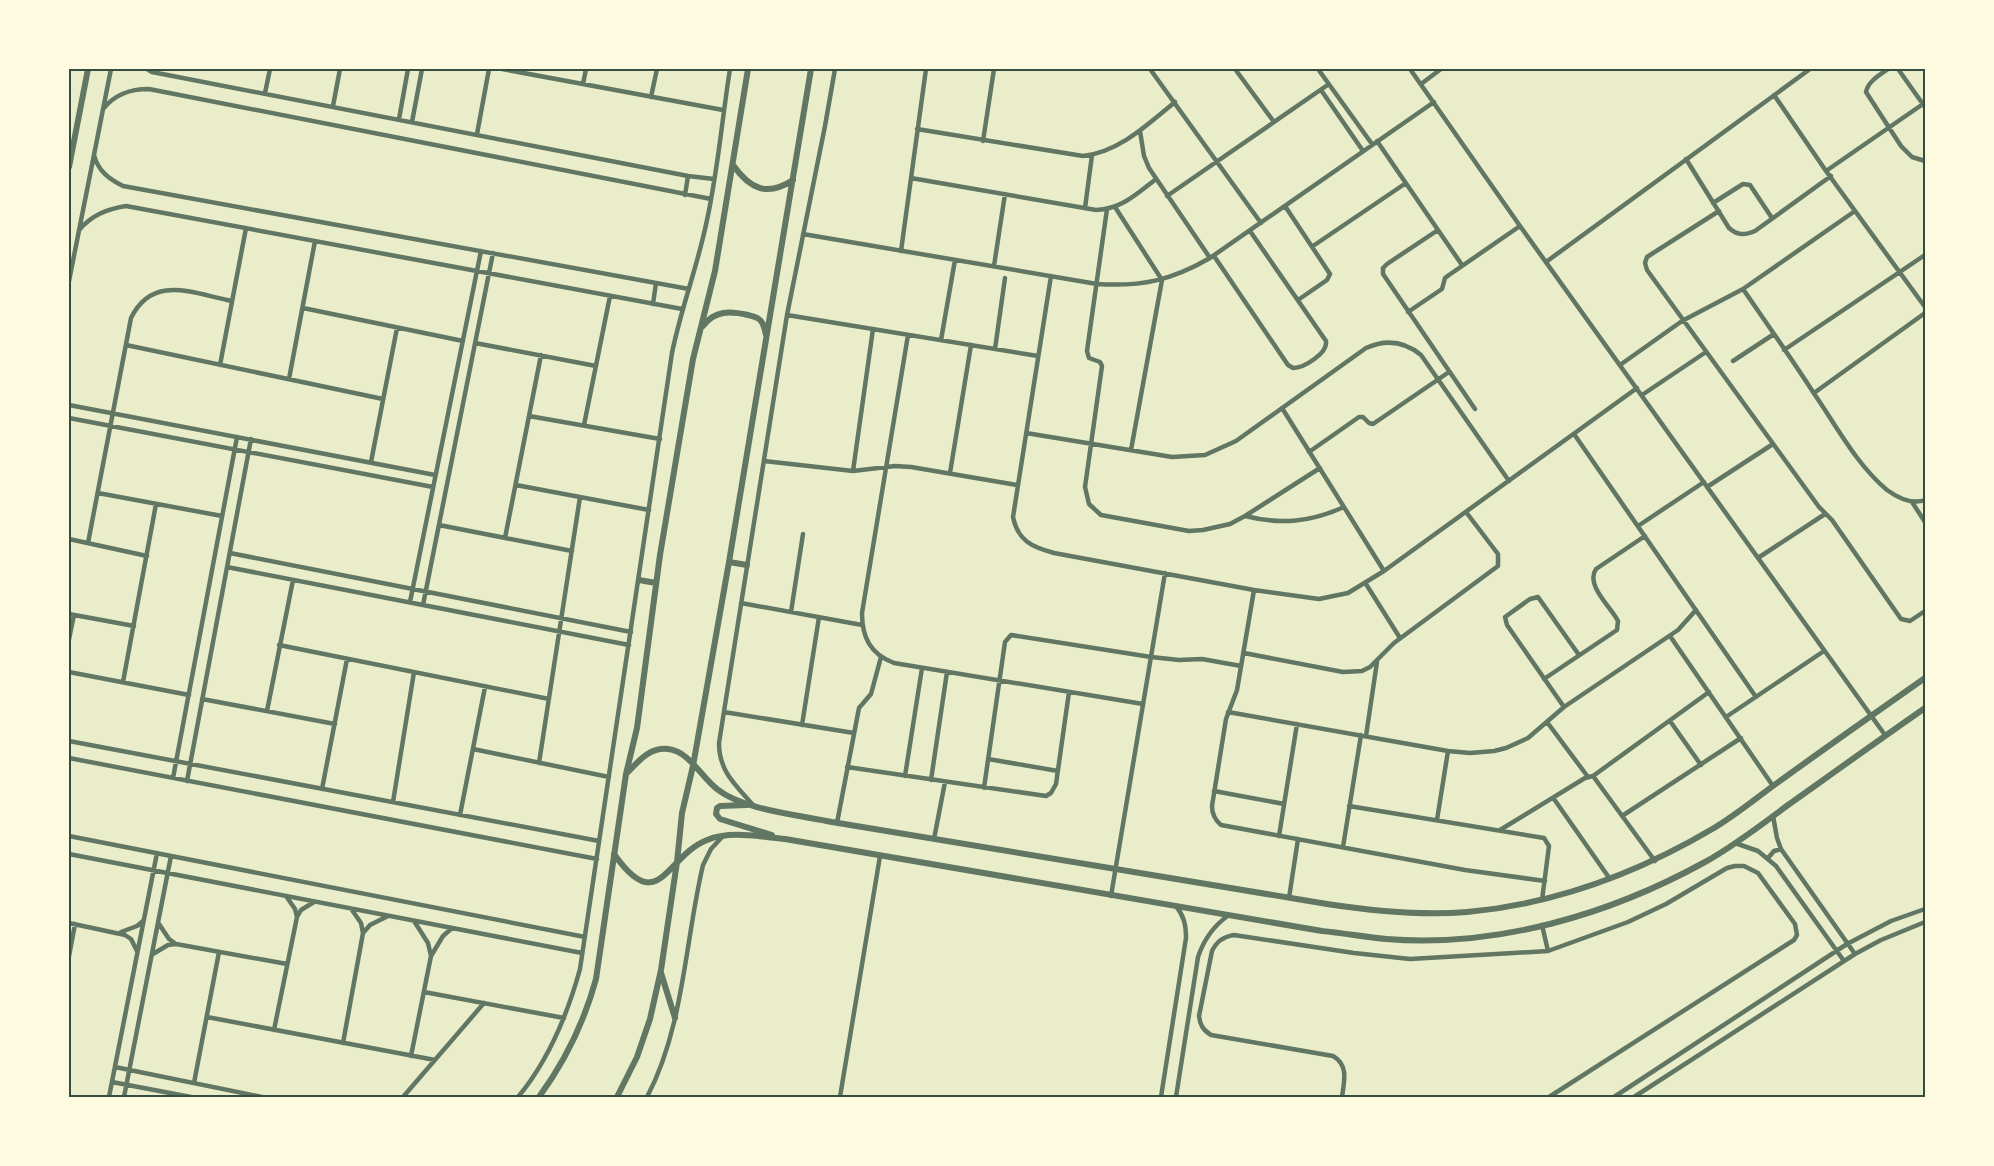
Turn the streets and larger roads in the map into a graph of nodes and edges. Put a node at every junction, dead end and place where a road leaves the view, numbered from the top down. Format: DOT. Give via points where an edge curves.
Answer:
graph roads {
  1 [pos="88,69"];
  2 [pos="111,69"];
  3 [pos="147,69"];
  4 [pos="270,69"];
  5 [pos="340,69"];
  6 [pos="408,69"];
  7 [pos="422,69"];
  8 [pos="489,69"];
  9 [pos="502,69"];
  10 [pos="586,69"];
  11 [pos="657,69"];
  12 [pos="730,69"];
  13 [pos="748,69"];
  14 [pos="812,69"];
  15 [pos="834,69"];
  16 [pos="926,69"];
  17 [pos="994,69"];
  18 [pos="1150,69"];
  19 [pos="1235,69"];
  20 [pos="1318,69"];
  21 [pos="1441,69"];
  22 [pos="1810,69"];
  23 [pos="1888,69"];
  24 [pos="1898,69"];
  25 [pos="1413,70"];
  26 [pos="583,84"];
  27 [pos="1329,84"];
  28 [pos="1421,84"];
  29 [pos="1321,90"];
  30 [pos="265,93"];
  31 [pos="1774,95"];
  32 [pos="651,97"];
  33 [pos="1174,102"];
  34 [pos="1434,102"];
  35 [pos="333,106"];
  36 [pos="1924,106"];
  37 [pos="103,109"];
  38 [pos="723,110"];
  39 [pos="399,119"];
  40 [pos="412,122"];
  41 [pos="1274,122"];
  42 [pos="1889,128"];
  43 [pos="917,129"];
  44 [pos="1140,131"];
  45 [pos="477,135"];
  46 [pos="983,141"];
  47 [pos="1375,143"];
  48 [pos="1363,151"];
  49 [pos="94,155"];
  50 [pos="1092,155"];
  51 [pos="1686,159"];
  52 [pos="1925,161"];
  53 [pos="1217,162"];
  54 [pos="733,165"];
  55 [pos="69,167"];
  56 [pos="1826,171"];
  57 [pos="688,176"];
  58 [pos="1831,176"];
  59 [pos="910,178"];
  60 [pos="714,179"];
  61 [pos="1156,179"];
  62 [pos="793,180"];
  63 [pos="1406,183"];
  64 [pos="1005,194"];
  65 [pos="685,195"];
  66 [pos="1167,196"];
  67 [pos="711,199"];
  68 [pos="1713,203"];
  69 [pos="1285,206"];
  70 [pos="1115,207"];
  71 [pos="1085,208"];
  72 [pos="1107,209"];
  73 [pos="1855,211"];
  74 [pos="1719,212"];
  75 [pos="1772,218"];
  76 [pos="1261,223"];
  77 [pos="1520,226"];
  78 [pos="246,228"];
  79 [pos="79,230"];
  80 [pos="1438,230"];
  81 [pos="1250,231"];
  82 [pos="803,234"];
  83 [pos="315,241"];
  84 [pos="1313,246"];
  85 [pos="481,251"];
  86 [pos="901,251"];
  87 [pos="493,253"];
  88 [pos="1925,255"];
  89 [pos="1212,257"];
  90 [pos="955,260"];
  91 [pos="1546,262"];
  92 [pos="1462,265"];
  93 [pos="994,266"];
  94 [pos="477,271"];
  95 [pos="1899,272"];
  96 [pos="489,273"];
  97 [pos="1051,276"];
  98 [pos="1005,278"];
  99 [pos="1162,280"];
  100 [pos="69,281"];
  101 [pos="656,283"];
  102 [pos="1097,284"];
  103 [pos="689,289"];
  104 [pos="1743,289"];
  105 [pos="610,296"];
  106 [pos="1298,300"];
  107 [pos="232,301"];
  108 [pos="652,304"];
  109 [pos="1925,307"];
  110 [pos="303,308"];
  111 [pos="682,309"];
  112 [pos="1408,312"];
  113 [pos="1925,313"];
  114 [pos="787,315"];
  115 [pos="1682,321"];
  116 [pos="397,328"];
  117 [pos="701,329"];
  118 [pos="873,329"];
  119 [pos="1774,334"];
  120 [pos="908,335"];
  121 [pos="767,338"];
  122 [pos="941,340"];
  123 [pos="463,341"];
  124 [pos="475,342"];
  125 [pos="126,345"];
  126 [pos="971,345"];
  127 [pos="995,349"];
  128 [pos="1784,350"];
  129 [pos="1706,352"];
  130 [pos="541,355"];
  131 [pos="1038,356"];
  132 [pos="1733,361"];
  133 [pos="220,365"];
  134 [pos="1620,365"];
  135 [pos="596,366"];
  136 [pos="1449,372"];
  137 [pos="289,379"];
  138 [pos="1438,380"];
  139 [pos="1637,388"];
  140 [pos="1814,393"];
  141 [pos="1642,395"];
  142 [pos="384,399"];
  143 [pos="69,405"];
  144 [pos="1282,408"];
  145 [pos="1475,409"];
  146 [pos="113,413"];
  147 [pos="529,416"];
  148 [pos="69,418"];
  149 [pos="584,425"];
  150 [pos="111,426"];
  151 [pos="1026,433"];
  152 [pos="1574,434"];
  153 [pos="237,437"];
  154 [pos="660,439"];
  155 [pos="251,440"];
  156 [pos="1091,444"];
  157 [pos="1773,444"];
  158 [pos="235,450"];
  159 [pos="1131,450"];
  160 [pos="248,452"];
  161 [pos="1310,452"];
  162 [pos="765,461"];
  163 [pos="371,462"];
  164 [pos="886,467"];
  165 [pos="1320,468"];
  166 [pos="853,471"];
  167 [pos="950,473"];
  168 [pos="435,475"];
  169 [pos="1509,481"];
  170 [pos="1706,484"];
  171 [pos="516,485"];
  172 [pos="1017,485"];
  173 [pos="433,487"];
  174 [pos="98,493"];
  175 [pos="580,497"];
  176 [pos="1925,500"];
  177 [pos="1912,502"];
  178 [pos="156,504"];
  179 [pos="1344,507"];
  180 [pos="649,510"];
  181 [pos="1466,512"];
  182 [pos="1825,514"];
  183 [pos="222,516"];
  184 [pos="1245,516"];
  185 [pos="1925,522"];
  186 [pos="439,525"];
  187 [pos="1638,526"];
  188 [pos="803,534"];
  189 [pos="1645,536"];
  190 [pos="505,538"];
  191 [pos="69,539"];
  192 [pos="88,543"];
  193 [pos="572,551"];
  194 [pos="230,553"];
  195 [pos="147,555"];
  196 [pos="1758,558"];
  197 [pos="729,561"];
  198 [pos="747,565"];
  199 [pos="227,567"];
  200 [pos="1384,571"];
  201 [pos="1165,573"];
  202 [pos="292,579"];
  203 [pos="639,580"];
  204 [pos="656,583"];
  205 [pos="1366,584"];
  206 [pos="412,589"];
  207 [pos="1254,590"];
  208 [pos="426,592"];
  209 [pos="410,602"];
  210 [pos="741,603"];
  211 [pos="423,605"];
  212 [pos="1696,610"];
  213 [pos="1925,610"];
  214 [pos="791,612"];
  215 [pos="71,614"];
  216 [pos="819,617"];
  217 [pos="561,618"];
  218 [pos="862,625"];
  219 [pos="134,626"];
  220 [pos="559,631"];
  221 [pos="631,632"];
  222 [pos="1670,636"];
  223 [pos="1400,638"];
  224 [pos="69,639"];
  225 [pos="279,645"];
  226 [pos="629,645"];
  227 [pos="1824,651"];
  228 [pos="1244,653"];
  229 [pos="1579,655"];
  230 [pos="880,657"];
  231 [pos="1151,657"];
  232 [pos="347,659"];
  233 [pos="1377,660"];
  234 [pos="1241,666"];
  235 [pos="922,668"];
  236 [pos="69,672"];
  237 [pos="414,672"];
  238 [pos="947,672"];
  239 [pos="1925,678"];
  240 [pos="1544,679"];
  241 [pos="999,680"];
  242 [pos="123,682"];
  243 [pos="485,687"];
  244 [pos="1069,692"];
  245 [pos="1709,692"];
  246 [pos="189,695"];
  247 [pos="1756,697"];
  248 [pos="202,699"];
  249 [pos="549,699"];
  250 [pos="1143,704"];
  251 [pos="1564,707"];
  252 [pos="1925,708"];
  253 [pos="267,711"];
  254 [pos="723,712"];
  255 [pos="1228,712"];
  256 [pos="1871,716"];
  257 [pos="1726,717"];
  258 [pos="1670,721"];
  259 [pos="1547,722"];
  260 [pos="335,724"];
  261 [pos="1297,724"];
  262 [pos="802,725"];
  263 [pos="854,733"];
  264 [pos="1886,735"];
  265 [pos="1364,736"];
  266 [pos="1741,738"];
  267 [pos="69,741"];
  268 [pos="473,749"];
  269 [pos="1448,751"];
  270 [pos="69,758"];
  271 [pos="988,759"];
  272 [pos="176,762"];
  273 [pos="539,762"];
  274 [pos="190,764"];
  275 [pos="1701,765"];
  276 [pos="693,766"];
  277 [pos="848,767"];
  278 [pos="1058,771"];
  279 [pos="626,774"];
  280 [pos="905,776"];
  281 [pos="609,777"];
  282 [pos="1591,777"];
  283 [pos="173,778"];
  284 [pos="931,780"];
  285 [pos="187,781"];
  286 [pos="945,782"];
  287 [pos="1773,786"];
  288 [pos="984,788"];
  289 [pos="322,789"];
  290 [pos="1214,791"];
  291 [pos="1554,798"];
  292 [pos="393,802"];
  293 [pos="1284,804"];
  294 [pos="753,806"];
  295 [pos="1350,806"];
  296 [pos="460,815"];
  297 [pos="1622,816"];
  298 [pos="1773,816"];
  299 [pos="1437,820"];
  300 [pos="837,823"];
  301 [pos="1500,830"];
  302 [pos="69,836"];
  303 [pos="723,836"];
  304 [pos="1279,836"];
  305 [pos="785,839"];
  306 [pos="934,839"];
  307 [pos="1298,839"];
  308 [pos="599,841"];
  309 [pos="1735,843"];
  310 [pos="1343,847"];
  311 [pos="1781,849"];
  312 [pos="157,853"];
  313 [pos="69,854"];
  314 [pos="614,854"];
  315 [pos="171,856"];
  316 [pos="880,856"];
  317 [pos="1768,858"];
  318 [pos="597,859"];
  319 [pos="1655,861"];
  320 [pos="677,862"];
  321 [pos="1116,869"];
  322 [pos="154,870"];
  323 [pos="168,873"];
  324 [pos="1610,879"];
  325 [pos="1545,881"];
  326 [pos="286,896"];
  327 [pos="1111,896"];
  328 [pos="1289,898"];
  329 [pos="1542,900"];
  330 [pos="316,902"];
  331 [pos="1176,906"];
  332 [pos="351,908"];
  333 [pos="1925,909"];
  334 [pos="1230,914"];
  335 [pos="388,915"];
  336 [pos="1827,915"];
  337 [pos="297,917"];
  338 [pos="144,920"];
  339 [pos="414,921"];
  340 [pos="1925,922"];
  341 [pos="69,923"];
  342 [pos="158,923"];
  343 [pos="75,924"];
  344 [pos="1542,925"];
  345 [pos="1820,926"];
  346 [pos="452,928"];
  347 [pos="119,932"];
  348 [pos="363,933"];
  349 [pos="585,937"];
  350 [pos="176,944"];
  351 [pos="1847,944"];
  352 [pos="1837,950"];
  353 [pos="1548,951"];
  354 [pos="137,952"];
  355 [pos="219,952"];
  356 [pos="582,953"];
  357 [pos="152,954"];
  358 [pos="1855,954"];
  359 [pos="69,956"];
  360 [pos="431,956"];
  361 [pos="1844,961"];
  362 [pos="287,964"];
  363 [pos="661,970"];
  364 [pos="424,992"];
  365 [pos="484,1003"];
  366 [pos="207,1017"];
  367 [pos="564,1018"];
  368 [pos="675,1018"];
  369 [pos="274,1030"];
  370 [pos="343,1043"];
  371 [pos="411,1056"];
  372 [pos="435,1060"];
  373 [pos="115,1067"];
  374 [pos="129,1070"];
  375 [pos="112,1082"];
  376 [pos="194,1083"];
  377 [pos="126,1085"];
  378 [pos="109,1097"];
  379 [pos="124,1097"];
  380 [pos="191,1097"];
  381 [pos="262,1097"];
  382 [pos="403,1097"];
  383 [pos="518,1097"];
  384 [pos="540,1097"];
  385 [pos="617,1097"];
  386 [pos="647,1097"];
  387 [pos="840,1097"];
  388 [pos="1161,1097"];
  389 [pos="1176,1097"];
  390 [pos="1342,1097"];
  391 [pos="1548,1097"];
  392 [pos="1614,1097"];
  393 [pos="1634,1097"];
  1 -- 55 [label="street"];
  2 -- 37 [label="street"];
  3 -- 30 [label="street"];
  4 -- 30 [label="street"];
  5 -- 35 [label="street"];
  6 -- 39 [label="street"];
  7 -- 40 [label="street"];
  8 -- 45 [label="street"];
  9 -- 26 [label="street"];
  10 -- 26 [label="street"];
  11 -- 32 [label="street"];
  12 -- 38 [label="street"];
  13 -- 54 [label="street"];
  14 -- 62 [label="street"];
  15 -- 82 [label="street"];
  16 -- 43 [label="street"];
  17 -- 46 [label="street"];
  18 -- 33 [label="street"];
  19 -- 41 [label="street"];
  20 -- 27 [label="street"];
  21 -- 28 [label="street"];
  22 -- 31 [label="street"];
  23 -- 42 [label="street" via="1870,82 1866,92"];
  24 -- 36 [label="street"];
  25 -- 28 [label="street"];
  26 -- 32 [label="street"];
  27 -- 29 [label="street"];
  27 -- 47 [label="street"];
  28 -- 34 [label="street"];
  29 -- 41 [label="street"];
  29 -- 48 [label="street"];
  30 -- 35 [label="street"];
  31 -- 51 [label="street"];
  31 -- 56 [label="street"];
  32 -- 38 [label="street"];
  33 -- 44 [label="street"];
  33 -- 53 [label="street"];
  34 -- 47 [label="street"];
  34 -- 77 [label="street"];
  35 -- 39 [label="street"];
  36 -- 42 [label="street"];
  37 -- 49 [label="street"];
  37 -- 65 [label="street" via="121,93 149,89"];
  38 -- 60 [label="street"];
  39 -- 40 [label="street"];
  40 -- 45 [label="street"];
  41 -- 53 [label="street"];
  42 -- 52 [label="street" via="1912,157"];
  42 -- 56 [label="street"];
  43 -- 46 [label="street"];
  43 -- 59 [label="street"];
  44 -- 50 [label="street"];
  44 -- 61 [label="street" via="1144,156"];
  45 -- 57 [label="street"];
  46 -- 50 [label="street" via="1075,156"];
  47 -- 48 [label="street"];
  47 -- 63 [label="street"];
  48 -- 69 [label="street"];
  49 -- 79 [label="street"];
  49 -- 85 [label="street" via="102,173 123,186"];
  50 -- 71 [label="street"];
  51 -- 68 [label="street"];
  51 -- 91 [label="street"];
  53 -- 66 [label="street"];
  53 -- 76 [label="street"];
  54 -- 62 [label="street" via="749,184 760,189 772,190"];
  54 -- 117 [label="street" via="716,271"];
  56 -- 58 [label="street"];
  57 -- 60 [label="street"];
  57 -- 65 [label="street"];
  58 -- 73 [label="street"];
  58 -- 75 [label="street"];
  59 -- 64 [label="street"];
  59 -- 86 [label="street"];
  60 -- 67 [label="street"];
  61 -- 66 [label="street"];
  61 -- 70 [label="street"];
  62 -- 121 [label="street"];
  63 -- 80 [label="street"];
  63 -- 84 [label="street"];
  64 -- 71 [label="street"];
  64 -- 93 [label="street"];
  65 -- 67 [label="street"];
  66 -- 89 [label="street"];
  67 -- 103 [label="street"];
  68 -- 74 [label="street"];
  68 -- 75 [label="street" via="1747,184"];
  69 -- 76 [label="street"];
  69 -- 84 [label="street"];
  70 -- 72 [label="street"];
  70 -- 99 [label="street"];
  71 -- 72 [label="street"];
  72 -- 102 [label="street"];
  73 -- 95 [label="street"];
  73 -- 104 [label="street"];
  74 -- 75 [label="street" via="1738,234 1747,234"];
  74 -- 115 [label="street" via="1647,257 1647,270"];
  76 -- 81 [label="street"];
  77 -- 91 [label="street"];
  77 -- 92 [label="street"];
  78 -- 79 [label="street" via="126,206 97,214"];
  78 -- 83 [label="street"];
  78 -- 107 [label="street"];
  79 -- 100 [label="street"];
  80 -- 92 [label="street"];
  80 -- 112 [label="street" via="1383,268 1383,276"];
  81 -- 89 [label="street"];
  81 -- 106 [label="street"];
  82 -- 86 [label="street"];
  82 -- 114 [label="street"];
  83 -- 94 [label="street"];
  83 -- 110 [label="street"];
  84 -- 106 [label="street" via="1330,276"];
  85 -- 87 [label="street"];
  85 -- 94 [label="street"];
  86 -- 90 [label="street"];
  87 -- 96 [label="street"];
  87 -- 101 [label="street"];
  88 -- 95 [label="street"];
  89 -- 99 [label="street"];
  89 -- 106 [label="street" via="1288,365 1295,369 1327,345"];
  90 -- 93 [label="street"];
  90 -- 122 [label="street"];
  91 -- 134 [label="street"];
  92 -- 112 [label="street" via="1447,276 1443,289"];
  93 -- 97 [label="street"];
  94 -- 96 [label="street"];
  94 -- 123 [label="street"];
  95 -- 109 [label="street"];
  95 -- 128 [label="street"];
  96 -- 105 [label="street"];
  96 -- 124 [label="street"];
  97 -- 102 [label="street"];
  97 -- 131 [label="street"];
  98 -- 127 [label="street"];
  99 -- 102 [label="street"];
  99 -- 159 [label="street"];
  101 -- 103 [label="street"];
  101 -- 108 [label="street"];
  102 -- 156 [label="street" via="1087,351 1089,358 1102,366"];
  103 -- 111 [label="street"];
  104 -- 115 [label="street"];
  104 -- 119 [label="street"];
  105 -- 108 [label="street"];
  105 -- 135 [label="street"];
  107 -- 125 [label="street" via="169,289 156,291 137,306"];
  107 -- 133 [label="street"];
  108 -- 111 [label="street"];
  110 -- 116 [label="street"];
  110 -- 137 [label="street"];
  111 -- 154 [label="street"];
  112 -- 136 [label="street"];
  113 -- 140 [label="street"];
  114 -- 118 [label="street"];
  114 -- 162 [label="street"];
  115 -- 129 [label="street"];
  115 -- 134 [label="street"];
  116 -- 123 [label="street"];
  116 -- 142 [label="street"];
  117 -- 121 [label="street" via="709,318 734,312 757,317"];
  117 -- 204 [label="street"];
  118 -- 120 [label="street"];
  118 -- 166 [label="street"];
  119 -- 128 [label="street"];
  119 -- 132 [label="street"];
  120 -- 122 [label="street"];
  120 -- 164 [label="street"];
  121 -- 197 [label="street"];
  122 -- 126 [label="street"];
  123 -- 168 [label="street"];
  124 -- 130 [label="street"];
  124 -- 186 [label="street"];
  125 -- 133 [label="street"];
  125 -- 146 [label="street"];
  126 -- 127 [label="street"];
  126 -- 167 [label="street"];
  127 -- 131 [label="street"];
  128 -- 140 [label="street"];
  129 -- 141 [label="street"];
  129 -- 157 [label="street"];
  130 -- 135 [label="street"];
  130 -- 147 [label="street"];
  131 -- 151 [label="street"];
  133 -- 137 [label="street"];
  134 -- 139 [label="street"];
  135 -- 149 [label="street"];
  136 -- 138 [label="street"];
  136 -- 145 [label="street"];
  137 -- 142 [label="street"];
  138 -- 144 [label="street" via="1415,350 1395,342 1380,343 1366,348"];
  138 -- 161 [label="street" via="1373,423 1359,417"];
  138 -- 169 [label="street"];
  139 -- 141 [label="street"];
  139 -- 152 [label="street"];
  140 -- 177 [label="street" via="1869,473 1889,491"];
  141 -- 170 [label="street"];
  142 -- 163 [label="street"];
  143 -- 146 [label="street"];
  144 -- 159 [label="street" via="1236,441 1205,455 1172,457"];
  144 -- 161 [label="street"];
  146 -- 150 [label="street"];
  146 -- 153 [label="street"];
  147 -- 149 [label="street"];
  147 -- 171 [label="street"];
  148 -- 150 [label="street"];
  149 -- 154 [label="street"];
  150 -- 158 [label="street"];
  150 -- 174 [label="street"];
  151 -- 156 [label="street"];
  151 -- 172 [label="street"];
  152 -- 169 [label="street"];
  152 -- 187 [label="street"];
  153 -- 155 [label="street"];
  153 -- 158 [label="street"];
  154 -- 180 [label="street"];
  155 -- 160 [label="street"];
  155 -- 163 [label="street"];
  156 -- 159 [label="street"];
  156 -- 184 [label="street" via="1086,496 1101,515 1189,531 1216,528"];
  157 -- 170 [label="street"];
  157 -- 182 [label="street"];
  158 -- 160 [label="street"];
  158 -- 183 [label="street"];
  160 -- 173 [label="street"];
  160 -- 194 [label="street"];
  161 -- 165 [label="street"];
  162 -- 166 [label="street"];
  162 -- 198 [label="street"];
  163 -- 168 [label="street"];
  164 -- 166 [label="street"];
  164 -- 167 [label="street"];
  164 -- 218 [label="street"];
  165 -- 179 [label="street"];
  165 -- 184 [label="street"];
  167 -- 172 [label="street"];
  168 -- 173 [label="street"];
  169 -- 181 [label="street"];
  170 -- 187 [label="street"];
  170 -- 196 [label="street"];
  171 -- 175 [label="street"];
  171 -- 190 [label="street"];
  172 -- 201 [label="street" via="1013,518 1020,537 1028,544 1054,553"];
  173 -- 206 [label="street"];
  174 -- 178 [label="street"];
  174 -- 192 [label="street"];
  175 -- 180 [label="street"];
  175 -- 193 [label="street"];
  176 -- 177 [label="street"];
  177 -- 185 [label="street"];
  178 -- 183 [label="street"];
  178 -- 195 [label="street"];
  179 -- 184 [label="street" via="1296,522"];
  179 -- 200 [label="street"];
  180 -- 203 [label="street"];
  181 -- 200 [label="street"];
  181 -- 223 [label="street" via="1498,554 1498,566"];
  182 -- 196 [label="street"];
  182 -- 213 [label="street" via="1901,619 1910,621"];
  183 -- 246 [label="street"];
  186 -- 190 [label="street"];
  186 -- 208 [label="street"];
  187 -- 189 [label="street"];
  188 -- 214 [label="street"];
  189 -- 212 [label="street"];
  189 -- 229 [label="street" via="1594,572 1594,584 1619,624 1617,630"];
  190 -- 193 [label="street"];
  191 -- 192 [label="street"];
  192 -- 195 [label="street"];
  193 -- 217 [label="street"];
  194 -- 199 [label="street"];
  194 -- 206 [label="street"];
  195 -- 219 [label="street"];
  196 -- 227 [label="street"];
  197 -- 198 [label="street"];
  197 -- 276 [label="street"];
  198 -- 210 [label="street"];
  199 -- 202 [label="street"];
  199 -- 248 [label="street"];
  200 -- 205 [label="street"];
  201 -- 207 [label="street"];
  201 -- 231 [label="street"];
  202 -- 209 [label="street"];
  202 -- 225 [label="street"];
  203 -- 204 [label="street"];
  203 -- 221 [label="street"];
  204 -- 279 [label="street" via="637,728"];
  205 -- 207 [label="street" via="1329,598"];
  205 -- 223 [label="street"];
  206 -- 208 [label="street"];
  206 -- 209 [label="street"];
  207 -- 228 [label="street"];
  208 -- 211 [label="street"];
  208 -- 217 [label="street"];
  209 -- 211 [label="street"];
  210 -- 214 [label="street"];
  210 -- 254 [label="street"];
  211 -- 220 [label="street"];
  212 -- 222 [label="street"];
  212 -- 247 [label="street"];
  214 -- 216 [label="street"];
  215 -- 219 [label="street"];
  215 -- 224 [label="street"];
  216 -- 218 [label="street"];
  216 -- 262 [label="street"];
  217 -- 220 [label="street"];
  217 -- 221 [label="street"];
  218 -- 230 [label="street" via="868,644"];
  219 -- 242 [label="street"];
  220 -- 226 [label="street"];
  220 -- 249 [label="street"];
  221 -- 226 [label="street"];
  222 -- 245 [label="street"];
  222 -- 251 [label="street"];
  223 -- 233 [label="street"];
  225 -- 232 [label="street"];
  225 -- 253 [label="street"];
  226 -- 281 [label="street"];
  227 -- 247 [label="street"];
  227 -- 256 [label="street"];
  228 -- 233 [label="street" via="1353,673"];
  228 -- 234 [label="street"];
  229 -- 240 [label="street"];
  229 -- 240 [label="street" via="1540,598 1530,599 1509,613 1505,622"];
  230 -- 235 [label="street"];
  230 -- 263 [label="street" via="871,694 859,708"];
  231 -- 234 [label="street" via="1202,659"];
  231 -- 241 [label="street" via="1013,634 1005,642"];
  231 -- 250 [label="street"];
  232 -- 237 [label="street"];
  232 -- 260 [label="street"];
  233 -- 265 [label="street"];
  234 -- 255 [label="street" via="1236,696"];
  235 -- 238 [label="street"];
  235 -- 280 [label="street"];
  236 -- 242 [label="street"];
  237 -- 243 [label="street"];
  237 -- 292 [label="street"];
  238 -- 241 [label="street"];
  238 -- 284 [label="street"];
  239 -- 256 [label="street"];
  240 -- 251 [label="street"];
  241 -- 244 [label="street"];
  241 -- 271 [label="street"];
  242 -- 246 [label="street"];
  243 -- 249 [label="street"];
  243 -- 268 [label="street"];
  244 -- 250 [label="street"];
  244 -- 278 [label="street"];
  245 -- 257 [label="street"];
  245 -- 258 [label="street"];
  246 -- 272 [label="street"];
  247 -- 257 [label="street"];
  248 -- 253 [label="street"];
  248 -- 274 [label="street"];
  249 -- 273 [label="street"];
  250 -- 321 [label="street"];
  251 -- 259 [label="street"];
  252 -- 264 [label="street"];
  253 -- 260 [label="street"];
  254 -- 262 [label="street"];
  254 -- 294 [label="street" via="721,764"];
  255 -- 261 [label="street"];
  255 -- 290 [label="street"];
  256 -- 264 [label="street"];
  256 -- 287 [label="street"];
  257 -- 266 [label="street"];
  258 -- 275 [label="street"];
  258 -- 282 [label="street"];
  259 -- 269 [label="street" via="1528,738 1506,748 1482,753"];
  259 -- 282 [label="street"];
  260 -- 289 [label="street"];
  261 -- 265 [label="street"];
  261 -- 293 [label="street"];
  262 -- 263 [label="street"];
  263 -- 277 [label="street"];
  264 -- 298 [label="street"];
  265 -- 269 [label="street"];
  265 -- 295 [label="street"];
  266 -- 275 [label="street"];
  266 -- 287 [label="street"];
  267 -- 272 [label="street"];
  268 -- 273 [label="street"];
  268 -- 296 [label="street"];
  269 -- 299 [label="street"];
  270 -- 283 [label="street"];
  271 -- 278 [label="street"];
  271 -- 288 [label="street"];
  272 -- 274 [label="street"];
  272 -- 283 [label="street"];
  273 -- 281 [label="street"];
  274 -- 285 [label="street"];
  274 -- 289 [label="street"];
  275 -- 297 [label="street"];
  276 -- 279 [label="street" via="681,754 665,749 648,753"];
  276 -- 294 [label="street" via="719,792"];
  276 -- 320 [label="street" via="682,813"];
  277 -- 280 [label="street"];
  277 -- 300 [label="street"];
  278 -- 288 [label="street" via="1054,789 1046,796"];
  279 -- 314 [label="street"];
  280 -- 284 [label="street"];
  281 -- 308 [label="street"];
  282 -- 291 [label="street"];
  282 -- 297 [label="street"];
  283 -- 285 [label="street"];
  284 -- 286 [label="street"];
  285 -- 318 [label="street"];
  286 -- 288 [label="street"];
  286 -- 306 [label="street"];
  287 -- 319 [label="street" via="1716,827"];
  289 -- 292 [label="street"];
  290 -- 293 [label="street"];
  290 -- 304 [label="street" via="1212,810 1221,825"];
  291 -- 301 [label="street"];
  291 -- 324 [label="street"];
  292 -- 296 [label="street"];
  293 -- 304 [label="street"];
  294 -- 300 [label="street"];
  294 -- 305 [label="street" via="723,805 716,814 720,819"];
  295 -- 299 [label="street"];
  295 -- 310 [label="street"];
  296 -- 308 [label="street"];
  297 -- 319 [label="street"];
  298 -- 309 [label="street"];
  298 -- 311 [label="street"];
  299 -- 301 [label="street"];
  300 -- 306 [label="street"];
  301 -- 325 [label="street" via="1546,839 1549,846"];
  302 -- 312 [label="street"];
  303 -- 305 [label="street"];
  303 -- 320 [label="street" via="693,847"];
  303 -- 368 [label="street" via="703,865"];
  304 -- 307 [label="street"];
  305 -- 316 [label="street"];
  306 -- 321 [label="street"];
  307 -- 310 [label="street"];
  307 -- 328 [label="street"];
  308 -- 318 [label="street"];
  309 -- 317 [label="street"];
  309 -- 344 [label="street" via="1655,887 1612,905"];
  310 -- 325 [label="street"];
  311 -- 317 [label="street"];
  311 -- 336 [label="street"];
  312 -- 315 [label="street"];
  312 -- 322 [label="street"];
  313 -- 322 [label="street"];
  314 -- 320 [label="street" via="629,874 651,882 662,879"];
  314 -- 384 [label="street" via="596,979 588,1007 559,1070"];
  315 -- 323 [label="street"];
  315 -- 349 [label="street"];
  316 -- 327 [label="street"];
  316 -- 387 [label="street"];
  317 -- 345 [label="street"];
  318 -- 349 [label="street"];
  319 -- 324 [label="street"];
  320 -- 363 [label="street"];
  321 -- 327 [label="street"];
  321 -- 328 [label="street"];
  322 -- 323 [label="street"];
  322 -- 338 [label="street"];
  323 -- 326 [label="street"];
  323 -- 342 [label="street"];
  324 -- 329 [label="street"];
  325 -- 329 [label="street"];
  326 -- 330 [label="street"];
  326 -- 337 [label="street"];
  327 -- 331 [label="street"];
  328 -- 329 [label="street" via="1374,911 1422,913 1466,912"];
  330 -- 332 [label="street"];
  330 -- 337 [label="street" via="301,910"];
  331 -- 334 [label="street"];
  331 -- 388 [label="street" via="1186,925 1185,946"];
  332 -- 335 [label="street"];
  332 -- 348 [label="street"];
  333 -- 351 [label="street"];
  334 -- 344 [label="street" via="1387,939 1478,936"];
  334 -- 389 [label="street" via="1210,931 1198,957"];
  335 -- 339 [label="street"];
  335 -- 348 [label="street"];
  336 -- 345 [label="street" via="1825,925"];
  336 -- 351 [label="street"];
  337 -- 362 [label="street"];
  338 -- 347 [label="street"];
  338 -- 354 [label="street"];
  339 -- 346 [label="street"];
  339 -- 360 [label="street"];
  340 -- 358 [label="street"];
  341 -- 343 [label="street"];
  342 -- 350 [label="street"];
  342 -- 357 [label="street"];
  343 -- 347 [label="street"];
  343 -- 359 [label="street"];
  344 -- 353 [label="street"];
  345 -- 352 [label="street"];
  346 -- 356 [label="street"];
  346 -- 360 [label="street"];
  347 -- 354 [label="street" via="131,939"];
  348 -- 370 [label="street"];
  349 -- 356 [label="street"];
  350 -- 355 [label="street"];
  350 -- 357 [label="street"];
  351 -- 352 [label="street"];
  351 -- 358 [label="street"];
  352 -- 361 [label="street"];
  352 -- 392 [label="street"];
  353 -- 390 [label="street" via="1410,959 1234,935 1216,943 1199,1016 1204,1031 1333,1056 1344,1068"];
  353 -- 391 [label="street" via="1628,922 1735,866 1758,873 1797,930 1789,944"];
  354 -- 373 [label="street"];
  355 -- 362 [label="street"];
  355 -- 366 [label="street"];
  356 -- 367 [label="street" via="572,1001"];
  357 -- 374 [label="street"];
  358 -- 361 [label="street"];
  360 -- 364 [label="street"];
  361 -- 393 [label="street"];
  362 -- 369 [label="street"];
  363 -- 368 [label="street"];
  363 -- 385 [label="street" via="637,1057"];
  364 -- 365 [label="street"];
  364 -- 371 [label="street"];
  365 -- 367 [label="street"];
  365 -- 372 [label="street"];
  366 -- 369 [label="street"];
  366 -- 376 [label="street"];
  367 -- 383 [label="street" via="544,1060"];
  368 -- 386 [label="street"];
  369 -- 370 [label="street"];
  370 -- 371 [label="street"];
  371 -- 372 [label="street"];
  372 -- 382 [label="street"];
  373 -- 374 [label="street"];
  373 -- 375 [label="street"];
  374 -- 376 [label="street"];
  374 -- 377 [label="street"];
  375 -- 377 [label="street"];
  375 -- 378 [label="street"];
  376 -- 381 [label="street"];
  377 -- 379 [label="street"];
  377 -- 380 [label="street"];
}
